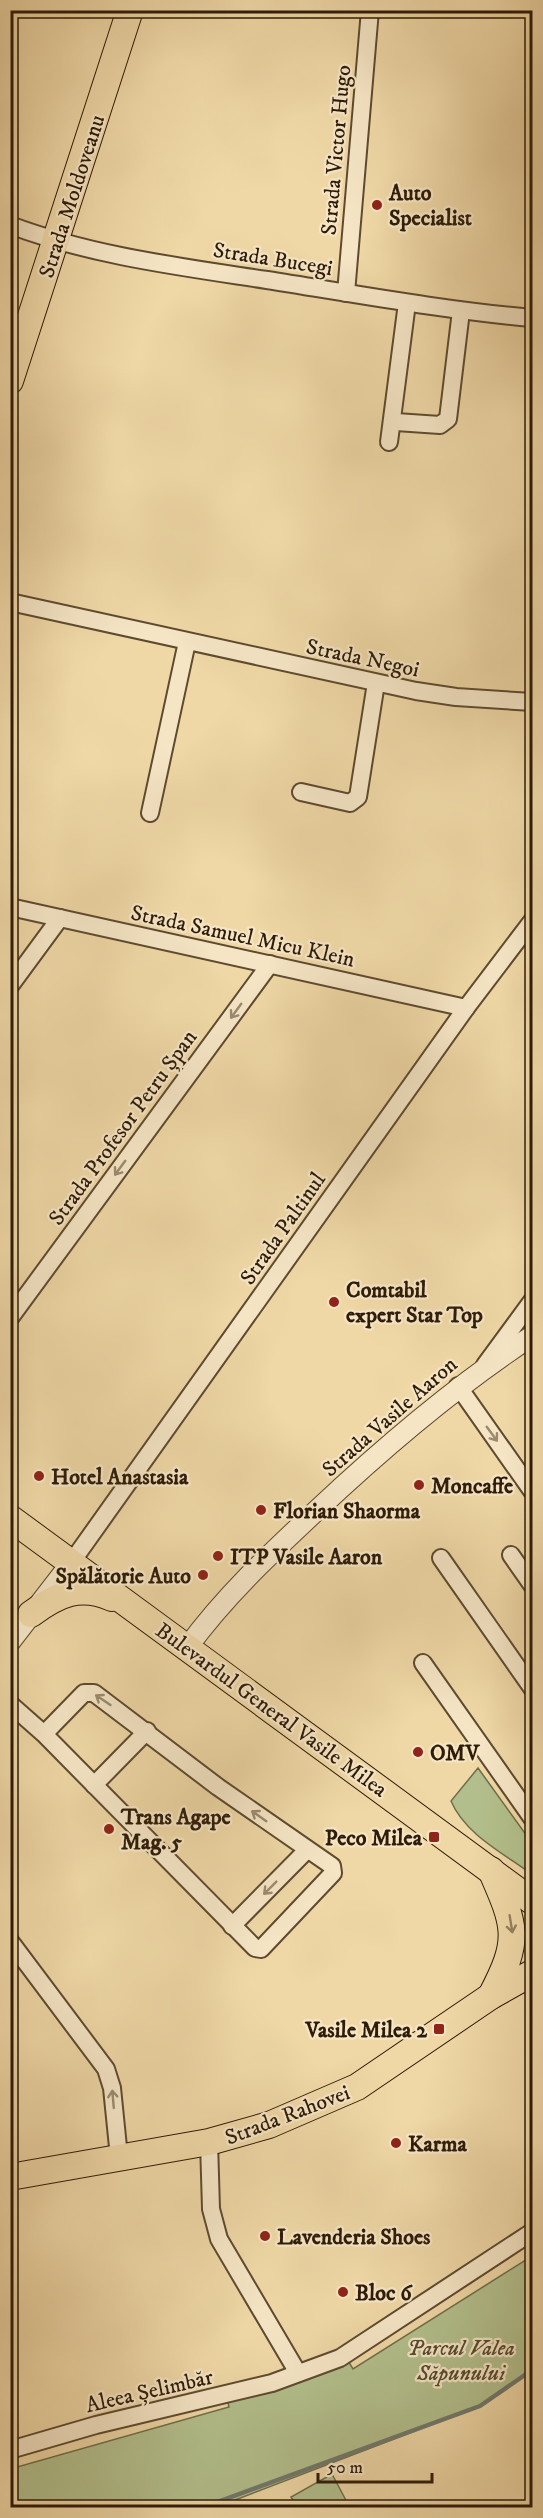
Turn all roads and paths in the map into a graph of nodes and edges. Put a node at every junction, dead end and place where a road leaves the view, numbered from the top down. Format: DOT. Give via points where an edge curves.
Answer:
graph roads {
  1 [pos="130,10"];
  2 [pos="369,10"];
  3 [pos="10,225"];
  4 [pos="56,242"];
  5 [pos="346,293"];
  6 [pos="407,303"];
  7 [pos="461,311"];
  8 [pos="532,318"];
  9 [pos="10,381"];
  10 [pos="396,423"];
  11 [pos="389,442"];
  12 [pos="10,602"];
  13 [pos="187,642"];
  14 [pos="376,683"];
  15 [pos="532,702"];
  16 [pos="301,792"];
  17 [pos="150,813"];
  18 [pos="10,907"];
  19 [pos="60,918"];
  20 [pos="532,921"];
  21 [pos="270,964"];
  22 [pos="10,986"];
  23 [pos="466,1008"];
  24 [pos="532,1301"];
  25 [pos="10,1318"];
  26 [pos="532,1336"];
  27 [pos="483,1368"];
  28 [pos="458,1386"];
  29 [pos="532,1491"];
  30 [pos="10,1518"];
  31 [pos="511,1555"];
  32 [pos="441,1558"];
  33 [pos="71,1563"];
  34 [pos="532,1585"];
  35 [pos="129,1606"];
  36 [pos="32,1614"];
  37 [pos="10,1642"];
  38 [pos="187,1648"];
  39 [pos="423,1663"];
  40 [pos="532,1688"];
  41 [pos="10,1704"];
  42 [pos="147,1731"];
  43 [pos="44,1734"];
  44 [pos="94,1785"];
  45 [pos="526,1792"];
  46 [pos="532,1818"];
  47 [pos="307,1850"];
  48 [pos="490,1870"];
  49 [pos="529,1891"];
  50 [pos="232,1926"];
  51 [pos="10,1941"];
  52 [pos="532,1973"];
  53 [pos="532,1983"];
  54 [pos="491,1996"];
  55 [pos="209,2142"];
  56 [pos="119,2157"];
  57 [pos="10,2177"];
  58 [pos="532,2232"];
  59 [pos="298,2373"];
  60 [pos="10,2450"];
  1 -- 4 [label="main road, Strada Moldoveanu"];
  2 -- 5 [label="street, Strada Victor Hugo"];
  3 -- 4 [label="street, Strada Bucegi"];
  4 -- 5 [label="street, Strada Bucegi"];
  4 -- 9 [label="main road, Strada Moldoveanu"];
  5 -- 6 [label="street, Strada Bucegi"];
  6 -- 7 [label="street, Strada Bucegi"];
  6 -- 11 [label="street"];
  7 -- 8 [label="street, Strada Bucegi"];
  7 -- 10 [label="street" via="445,423"];
  12 -- 13 [label="street, Strada Negoi"];
  13 -- 14 [label="street, Strada Negoi"];
  13 -- 17 [label="street"];
  14 -- 15 [label="street, Strada Negoi" via="436,695"];
  14 -- 16 [label="street" via="358,796 350,803"];
  18 -- 19 [label="street, Strada Samuel Micu Klein"];
  19 -- 21 [label="street, Strada Samuel Micu Klein"];
  19 -- 22 [label="street"];
  20 -- 23 [label="street, Strada Paltinul"];
  21 -- 23 [label="street, Strada Samuel Micu Klein"];
  21 -- 25 [label="street, Strada Profesor Petru Șpan, one-way"];
  23 -- 33 [label="street, Strada Paltinul"];
  24 -- 27 [label="street"];
  26 -- 27 [label="street, Strada Vasile Aaron"];
  27 -- 28 [label="street, Strada Vasile Aaron"];
  28 -- 29 [label="street, one-way"];
  28 -- 38 [label="street, Strada Vasile Aaron" via="283,1542"];
  30 -- 33 [label="main road, Bulevardul General Vasile Milea"];
  31 -- 34 [label="street"];
  32 -- 40 [label="street"];
  33 -- 35 [label="main road, Bulevardul General Vasile Milea"];
  33 -- 36 [label="street"];
  35 -- 36 [label="main road" via="93,1591 72,1591"];
  35 -- 38 [label="main road, Bulevardul General Vasile Milea"];
  36 -- 37 [label="street"];
  38 -- 48 [label="main road, Bulevardul General Vasile Milea"];
  39 -- 45 [label="street"];
  41 -- 43 [label="street"];
  42 -- 43 [label="street, one-way" via="89,1692"];
  42 -- 44 [label="street"];
  47 -- 42 [label="street, one-way"];
  43 -- 44 [label="street"];
  44 -- 50 [label="street"];
  45 -- 46 [label="street"];
  47 -- 50 [label="street, one-way"];
  47 -- 50 [label="street" via="332,1866 333,1873 261,1949"];
  48 -- 49 [label="main road, Bulevardul General Vasile Milea"];
  48 -- 54 [label="main road, one-way" via="509,1912 513,1932 507,1967"];
  56 -- 51 [label="street, one-way" via="112,2088 106,2069"];
  52 -- 54 [label="main road, Strada Rahovei"];
  53 -- 54 [label="main road"];
  54 -- 55 [label="main road, Strada Rahovei" via="357,2087 269,2125"];
  55 -- 56 [label="main road, Strada Rahovei"];
  55 -- 59 [label="street" via="211,2209 219,2239"];
  56 -- 57 [label="main road, Strada Rahovei"];
  58 -- 59 [label="street, Aleea Șelimbăr" via="340,2358"];
  59 -- 60 [label="street, Aleea Șelimbăr" via="272,2384 96,2425"];
}
